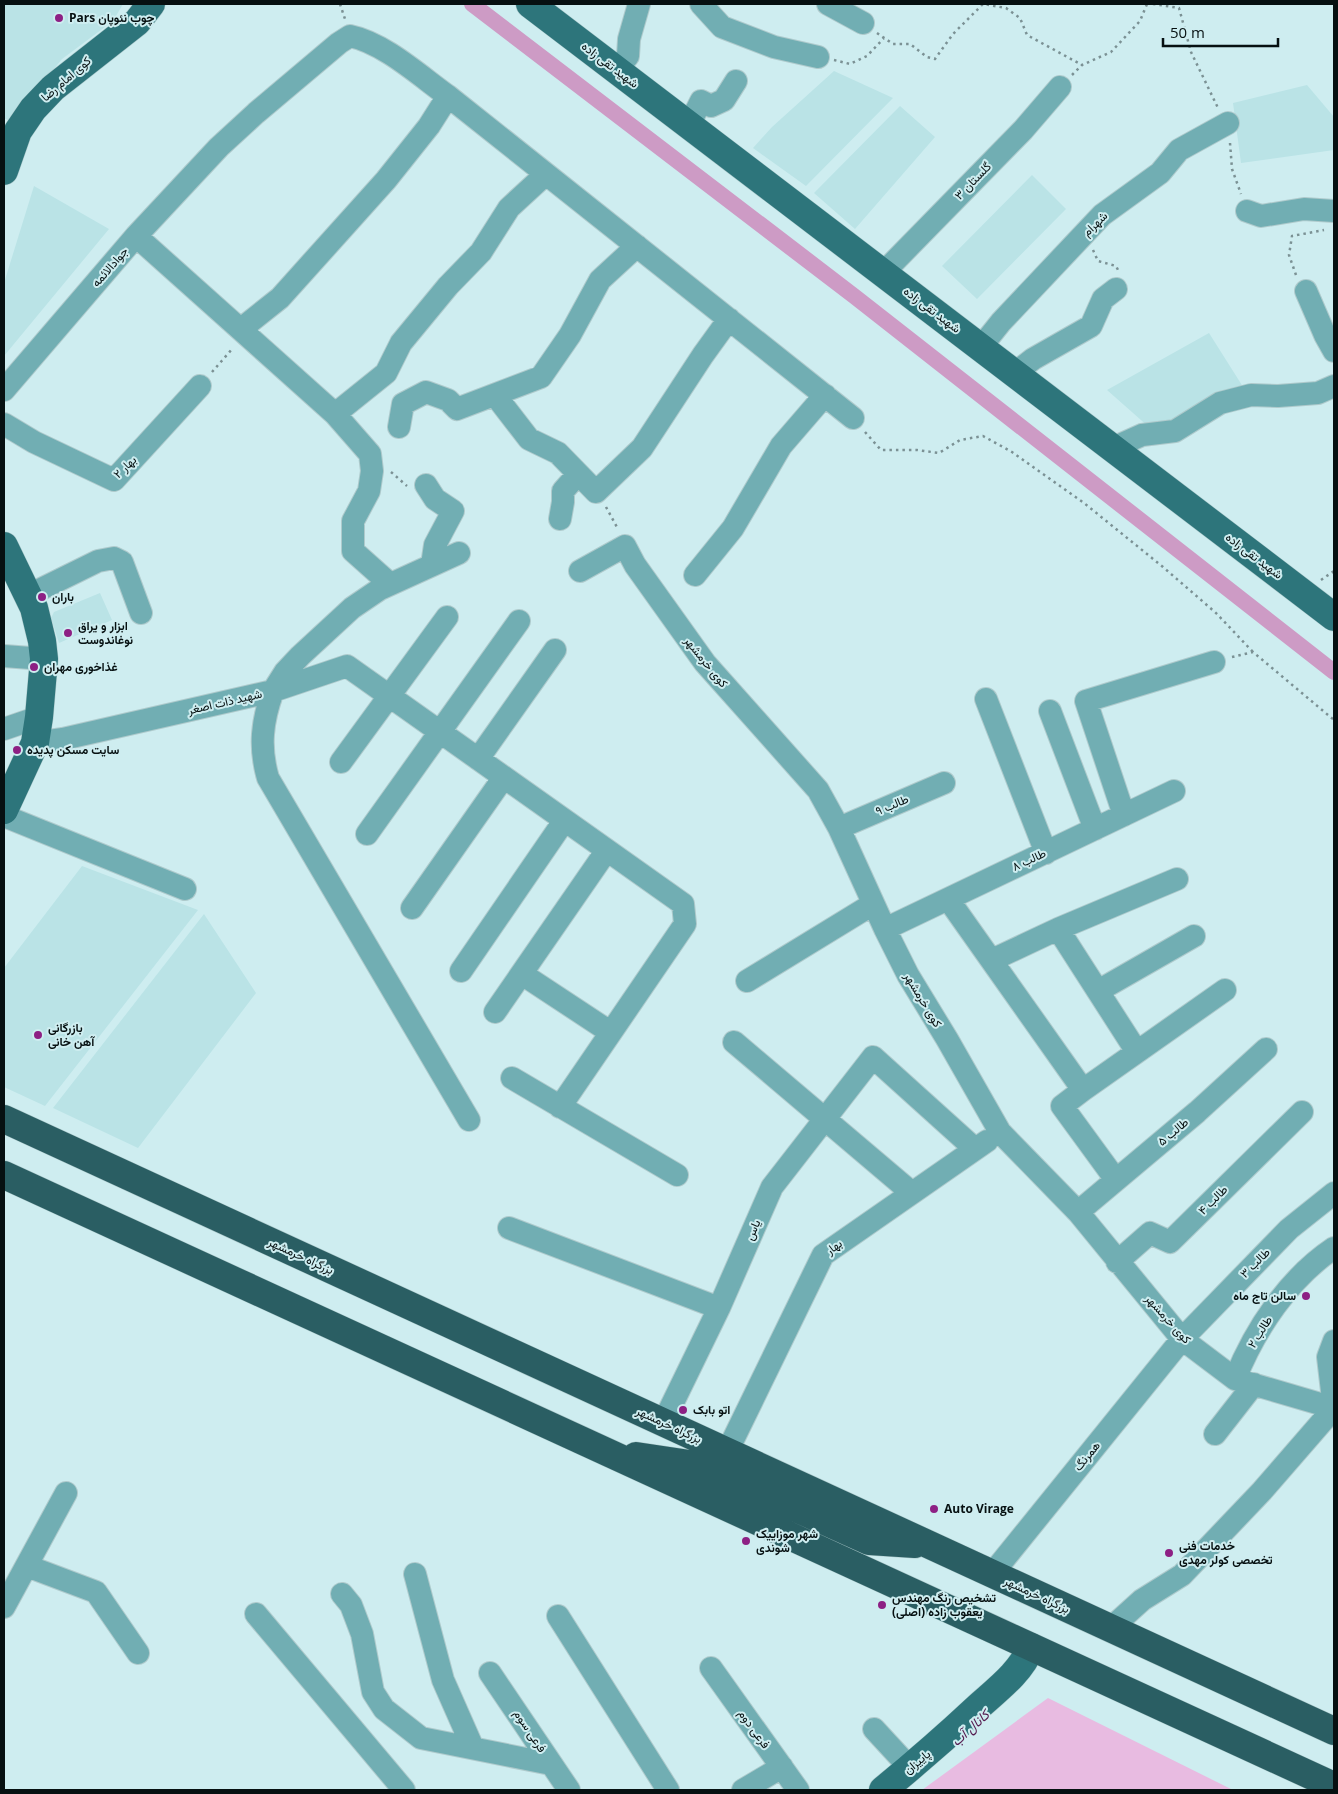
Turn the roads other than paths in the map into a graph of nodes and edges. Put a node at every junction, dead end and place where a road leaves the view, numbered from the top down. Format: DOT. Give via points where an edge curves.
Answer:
graph roads {
  1 [pos="151,4"];
  2 [pos="639,4"];
  3 [pos="701,4"];
  4 [pos="828,4"];
  5 [pos="535,5"];
  6 [pos="863,23"];
  7 [pos="818,56"];
  8 [pos="616,70"];
  9 [pos="736,81"];
  10 [pos="1060,87"];
  11 [pos="448,96"];
  12 [pos="1228,123"];
  13 [pos="689,125"];
  14 [pos="11,127"];
  15 [pos="4,171"];
  16 [pos="546,174"];
  17 [pos="1247,212"];
  18 [pos="1330,220"];
  19 [pos="136,236"];
  20 [pos="637,246"];
  21 [pos="883,273"];
  22 [pos="1116,289"];
  23 [pos="1306,291"];
  24 [pos="729,319"];
  25 [pos="243,331"];
  26 [pos="981,348"];
  27 [pos="1334,351"];
  28 [pos="1015,374"];
  29 [pos="200,386"];
  30 [pos="1334,386"];
  31 [pos="4,391"];
  32 [pos="495,395"];
  33 [pos="825,395"];
  34 [pos="335,414"];
  35 [pos="853,418"];
  36 [pos="4,422"];
  37 [pos="399,427"];
  38 [pos="1113,448"];
  39 [pos="578,474"];
  40 [pos="426,485"];
  41 [pos="560,519"];
  42 [pos="4,546"];
  43 [pos="459,553"];
  44 [pos="432,565"];
  45 [pos="580,571"];
  46 [pos="695,575"];
  47 [pos="390,584"];
  48 [pos="27,596"];
  49 [pos="141,613"];
  50 [pos="447,617"];
  51 [pos="1334,617"];
  52 [pos="519,621"];
  53 [pos="555,650"];
  54 [pos="4,656"];
  55 [pos="44,659"];
  56 [pos="1214,662"];
  57 [pos="273,691"];
  58 [pos="390,697"];
  59 [pos="986,699"];
  60 [pos="1050,711"];
  61 [pos="39,717"];
  62 [pos="4,729"];
  63 [pos="439,732"];
  64 [pos="35,743"];
  65 [pos="478,759"];
  66 [pos="341,762"];
  67 [pos="504,777"];
  68 [pos="944,783"];
  69 [pos="1174,792"];
  70 [pos="4,810"];
  71 [pos="1124,815"];
  72 [pos="4,816"];
  73 [pos="564,821"];
  74 [pos="840,828"];
  75 [pos="1095,829"];
  76 [pos="366,834"];
  77 [pos="607,850"];
  78 [pos="1046,852"];
  79 [pos="1177,879"];
  80 [pos="185,889"];
  81 [pos="948,899"];
  82 [pos="873,904"];
  83 [pos="412,908"];
  84 [pos="885,929"];
  85 [pos="1058,929"];
  86 [pos="1194,936"];
  87 [pos="992,960"];
  88 [pos="460,971"];
  89 [pos="522,974"];
  90 [pos="747,981"];
  91 [pos="1225,990"];
  92 [pos="1098,991"];
  93 [pos="495,1012"];
  94 [pos="610,1032"];
  95 [pos="734,1042"];
  96 [pos="1266,1049"];
  97 [pos="1137,1052"];
  98 [pos="512,1078"];
  99 [pos="1084,1090"];
  100 [pos="560,1106"];
  101 [pos="1302,1112"];
  102 [pos="824,1118"];
  103 [pos="4,1120"];
  104 [pos="469,1120"];
  105 [pos="1000,1132"];
  106 [pos="975,1149"];
  107 [pos="4,1175"];
  108 [pos="677,1176"];
  109 [pos="1116,1180"];
  110 [pos="912,1193"];
  111 [pos="1334,1193"];
  112 [pos="1078,1212"];
  113 [pos="509,1228"];
  114 [pos="1334,1248"];
  115 [pos="1117,1262"];
  116 [pos="719,1308"];
  117 [pos="1182,1339"];
  118 [pos="1334,1341"];
  119 [pos="1245,1382"];
  120 [pos="1334,1408"];
  121 [pos="663,1423"];
  122 [pos="1215,1434"];
  123 [pos="727,1452"];
  124 [pos="609,1453"];
  125 [pos="784,1491"];
  126 [pos="66,1493"];
  127 [pos="767,1526"];
  128 [pos="27,1566"];
  129 [pos="415,1574"];
  130 [pos="992,1574"];
  131 [pos="342,1594"];
  132 [pos="4,1607"];
  133 [pos="256,1614"];
  134 [pos="558,1616"];
  135 [pos="1111,1628"];
  136 [pos="1031,1647"];
  137 [pos="138,1653"];
  138 [pos="710,1668"];
  139 [pos="490,1672"];
  140 [pos="874,1729"];
  141 [pos="1334,1731"];
  142 [pos="473,1748"];
  143 [pos="552,1764"];
  144 [pos="782,1767"];
  145 [pos="910,1768"];
  146 [pos="1334,1786"];
  147 [pos="404,1790"];
  148 [pos="569,1790"];
  149 [pos="668,1790"];
  150 [pos="743,1790"];
  151 [pos="798,1790"];
  152 [pos="883,1790"];
  1 -- 14 [label="main road, کوی امام رضا" via="137,22 53,88"];
  2 -- 8 [label="street" via="629,39 628,56"];
  3 -- 7 [label="street" via="722,27 774,47"];
  4 -- 6 [label="street"];
  5 -- 8 [label="main road, شهید تقی زاده"];
  8 -- 13 [label="main road, شهید تقی زاده"];
  9 -- 13 [label="street" via="724,100 711,106 702,101"];
  10 -- 21 [label="street, گلستان ۳" via="1023,130"];
  11 -- 16 [label="street"];
  11 -- 19 [label="street, جوادالائمه" via="379,47 350,36 219,147"];
  11 -- 25 [label="street" via="429,126 386,180 280,298"];
  12 -- 26 [label="street, شهرام" via="1179,150 1160,173 1102,215 1001,322"];
  13 -- 21 [label="main road, شهید تقی زاده"];
  14 -- 15 [label="main road, کوی امام رضا"];
  16 -- 20 [label="street"];
  16 -- 34 [label="street" via="509,208 481,252 448,286 401,344 386,372"];
  17 -- 18 [label="street" via="1261,216 1304,209"];
  19 -- 25 [label="street"];
  19 -- 31 [label="street, جوادالائمه"];
  20 -- 24 [label="street"];
  20 -- 32 [label="street" via="600,280 570,335 541,377"];
  21 -- 26 [label="main road, شهید تقی زاده"];
  22 -- 28 [label="street" via="1103,299 1091,326 1033,359"];
  23 -- 27 [label="street"];
  24 -- 33 [label="street"];
  24 -- 39 [label="street" via="642,448 596,492"];
  25 -- 34 [label="street"];
  26 -- 28 [label="main road, شهید تقی زاده"];
  28 -- 38 [label="main road, شهید تقی زاده"];
  29 -- 36 [label="street, بهار ۲" via="114,480 34,442"];
  30 -- 38 [label="street" via="1308,394 1251,394 1220,403 1176,431 1142,436"];
  31 -- 36 [label="street" via="9,401 9,413"];
  32 -- 37 [label="street" via="458,409 448,400 426,392 403,404"];
  32 -- 39 [label="street" via="529,439 558,453"];
  33 -- 35 [label="street"];
  33 -- 46 [label="street" via="781,446 733,528"];
  34 -- 47 [label="street" via="370,454 369,491 353,521 353,551"];
  38 -- 51 [label="main road, شهید تقی زاده"];
  39 -- 41 [label="street" via="563,491"];
  40 -- 44 [label="street" via="435,499 453,511 436,545"];
  42 -- 48 [label="main road"];
  43 -- 44 [label="street, شهید ذات اصغر"];
  44 -- 47 [label="street, شهید ذات اصغر"];
  45 -- 74 [label="street, کوی خرمشهر" via="625,546 705,663 818,790"];
  47 -- 57 [label="street, شهید ذات اصغر" via="352,608 316,640 285,672"];
  48 -- 49 [label="street" via="98,561 114,558 122,562"];
  48 -- 55 [label="main road" via="34,608"];
  50 -- 58 [label="street"];
  52 -- 63 [label="street"];
  53 -- 65 [label="street"];
  54 -- 55 [label="street"];
  55 -- 61 [label="main road"];
  56 -- 71 [label="street" via="1086,701"];
  57 -- 58 [label="street" via="347,666"];
  57 -- 64 [label="street, شهید ذات اصغر"];
  57 -- 104 [label="street" via="263,728 268,778"];
  58 -- 63 [label="street"];
  58 -- 66 [label="street"];
  59 -- 78 [label="street"];
  60 -- 75 [label="street"];
  61 -- 62 [label="street"];
  61 -- 64 [label="main road"];
  63 -- 65 [label="street"];
  63 -- 76 [label="street"];
  64 -- 70 [label="main road"];
  65 -- 67 [label="street"];
  67 -- 73 [label="street"];
  67 -- 83 [label="street"];
  68 -- 74 [label="street, طالب ۹"];
  69 -- 71 [label="street, طالب ۸"];
  71 -- 75 [label="street, طالب ۸"];
  72 -- 80 [label="street"];
  73 -- 77 [label="street"];
  73 -- 88 [label="street"];
  74 -- 82 [label="street, کوی خرمشهر"];
  75 -- 78 [label="street, طالب ۸"];
  77 -- 89 [label="street"];
  77 -- 94 [label="street" via="683,904 685,924"];
  78 -- 81 [label="street, طالب ۸"];
  79 -- 85 [label="street"];
  81 -- 84 [label="street, طالب ۸"];
  81 -- 87 [label="street"];
  82 -- 84 [label="street, کوی خرمشهر"];
  82 -- 90 [label="street"];
  84 -- 105 [label="street, کوی خرمشهر" via="908,975"];
  85 -- 87 [label="street"];
  85 -- 92 [label="street"];
  86 -- 92 [label="street"];
  87 -- 99 [label="street"];
  89 -- 93 [label="street"];
  89 -- 94 [label="street"];
  91 -- 97 [label="street"];
  92 -- 97 [label="street"];
  94 -- 100 [label="street"];
  95 -- 102 [label="street"];
  96 -- 109 [label="street, طالب ۵"];
  97 -- 99 [label="street"];
  98 -- 100 [label="street"];
  99 -- 109 [label="street" via="1062,1106"];
  100 -- 108 [label="street"];
  101 -- 115 [label="street, طالب ۴" via="1170,1242 1150,1233"];
  102 -- 106 [label="street, یاس" via="873,1056"];
  102 -- 110 [label="street"];
  102 -- 116 [label="street, یاس" via="772,1187"];
  103 -- 121 [label="highway, بزرگراه خرمشهر"];
  105 -- 106 [label="street, بهار"];
  105 -- 112 [label="street, کوی خرمشهر"];
  106 -- 110 [label="street, بهار"];
  107 -- 124 [label="highway"];
  109 -- 112 [label="street, طالب ۵"];
  110 -- 123 [label="street, بهار" via="823,1255"];
  111 -- 117 [label="street, طالب ۳" via="1289,1229"];
  112 -- 115 [label="street, کوی خرمشهر"];
  113 -- 116 [label="street"];
  114 -- 119 [label="street, طالب ۲" via="1320,1257 1281,1299 1244,1357"];
  115 -- 117 [label="street, کوی خرمشهر"];
  116 -- 121 [label="street, یاس"];
  117 -- 119 [label="street, کوی خرمشهر"];
  117 -- 130 [label="street, همرنگ"];
  118 -- 120 [label="street" via="1328,1357"];
  119 -- 120 [label="street, کوی خرمشهر"];
  119 -- 122 [label="street, طالب ۲"];
  120 -- 135 [label="street" via="1262,1491 1182,1575 1142,1600"];
  121 -- 123 [label="highway, بزرگراه خرمشهر"];
  123 -- 125 [label="highway, بزرگراه خرمشهر"];
  124 -- 125 [label="highway" via="699,1465"];
  124 -- 127 [label="highway"];
  125 -- 127 [label="highway"];
  125 -- 130 [label="highway, بزرگراه خرمشهر" via="927,1544"];
  126 -- 128 [label="street"];
  127 -- 136 [label="highway"];
  128 -- 132 [label="street"];
  128 -- 137 [label="street" via="96,1592"];
  129 -- 142 [label="street" via="443,1680"];
  130 -- 135 [label="highway, بزرگراه خرمشهر"];
  131 -- 142 [label="street" via="351,1605 362,1634 372,1692 384,1709 421,1738"];
  133 -- 147 [label="street"];
  134 -- 149 [label="street"];
  135 -- 141 [label="highway, بزرگراه خرمشهر"];
  136 -- 145 [label="main road, پاییزان" via="1027,1657 1004,1684"];
  136 -- 146 [label="highway"];
  138 -- 144 [label="street, فرعی دوم"];
  139 -- 143 [label="street, فرعی سوم"];
  140 -- 145 [label="street"];
  142 -- 143 [label="street"];
  143 -- 148 [label="street, فرعی سوم"];
  144 -- 150 [label="street"];
  144 -- 151 [label="street, فرعی دوم"];
  145 -- 152 [label="main road, پاییزان"];
}
